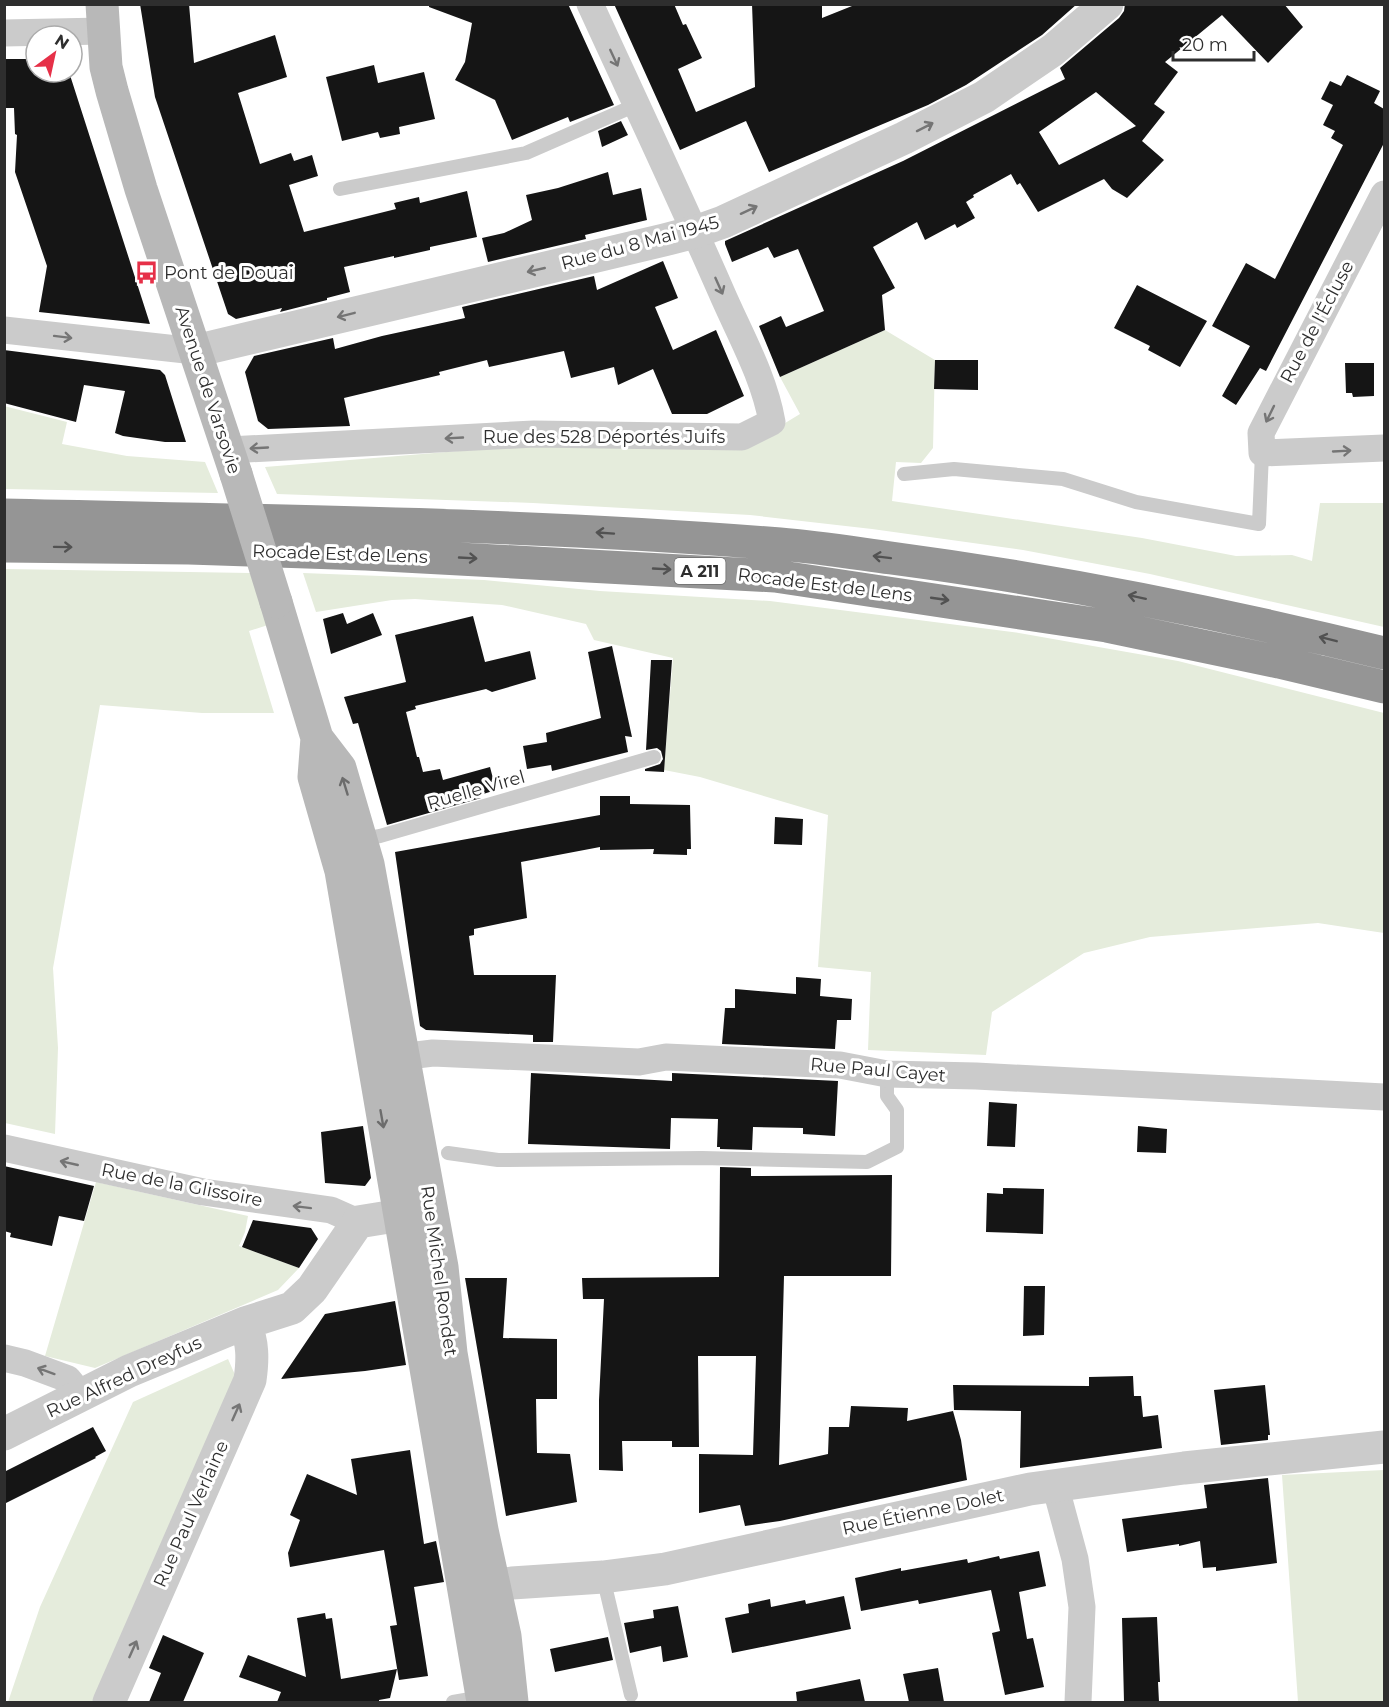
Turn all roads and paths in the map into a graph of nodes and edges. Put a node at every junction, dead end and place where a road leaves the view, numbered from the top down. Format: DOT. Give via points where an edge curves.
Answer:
graph roads {
  1 [pos="590,4"];
  2 [pos="1107,4"];
  3 [pos="103,18"];
  4 [pos="4,33"];
  5 [pos="636,105"];
  6 [pos="340,189"];
  7 [pos="1384,194"];
  8 [pos="695,232"];
  9 [pos="4,330"];
  10 [pos="195,351"];
  11 [pos="1384,448"];
  12 [pos="1262,453"];
  13 [pos="233,462"];
  14 [pos="904,474"];
  15 [pos="4,515"];
  16 [pos="4,546"];
  17 [pos="1384,653"];
  18 [pos="1384,687"];
  19 [pos="654,757"];
  20 [pos="348,840"];
  21 [pos="386,1045"];
  22 [pos="887,1074"];
  23 [pos="1384,1097"];
  24 [pos="4,1148"];
  25 [pos="448,1154"];
  26 [pos="432,1210"];
  27 [pos="399,1217"];
  28 [pos="358,1222"];
  29 [pos="244,1323"];
  30 [pos="4,1358"];
  31 [pos="81,1395"];
  32 [pos="4,1434"];
  33 [pos="1384,1447"];
  34 [pos="1055,1485"];
  35 [pos="603,1577"];
  36 [pos="479,1593"];
  37 [pos="631,1695"];
  38 [pos="487,1696"];
  39 [pos="109,1702"];
  40 [pos="1078,1702"];
  1 -- 5 [label="street, Rue des 528 Déportés Juifs, one-way"];
  8 -- 2 [label="street, Rue du 8 Mai 1945, one-way" via="904,138 984,97 1053,50"];
  3 -- 4 [label="street"];
  3 -- 10 [label="main road, Avenue de Varsovie" via="106,67 112,91"];
  5 -- 6 [label="lane" via="526,153"];
  5 -- 8 [label="street, Rue des 528 Déportés Juifs"];
  7 -- 12 [label="street, Rue de l'Écluse, one-way" via="1268,417 1261,433"];
  8 -- 10 [label="street, Rue du 8 Mai 1945, one-way"];
  8 -- 13 [label="street, Rue des 528 Déportés Juifs, one-way" via="769,403 772,422 742,437 534,434"];
  9 -- 10 [label="street, one-way"];
  10 -- 13 [label="main road, Avenue de Varsovie"];
  12 -- 11 [label="street, one-way"];
  12 -- 14 [label="lane" via="1259,524 1136,502 1063,479 954,469"];
  13 -- 20 [label="main road, Avenue de Varsovie, bridge" via="317,738 314,777"];
  17 -- 15 [label="highway, Rocade Est de Lens / A 211, one-way" via="1116,593 783,544 523,528"];
  16 -- 18 [label="highway, Rocade Est de Lens / A 211, one-way" via="366,554 775,576 1107,626"];
  19 -- 20 [label="lane, Ruelle Virel" via="391,833"];
  20 -- 21 [label="lane" via="369,954 378,981"];
  20 -- 21 [label="main road, Rue Michel Rondet" via="341,871"];
  21 -- 22 [label="street, Rue Paul Cayet" via="433,1053 840,1065"];
  21 -- 26 [label="main road, Rue Michel Rondet"];
  21 -- 27 [label="main road, Rue Michel Rondet, one-way"];
  22 -- 23 [label="street, Rue Paul Cayet"];
  22 -- 25 [label="lane" via="887,1096 897,1110 897,1147 867,1162 702,1158 498,1161"];
  28 -- 24 [label="street, Rue de la Glissoire, one-way" via="331,1210 202,1192"];
  26 -- 27 [label="street"];
  26 -- 36 [label="main road, Rue Michel Rondet" via="444,1277 451,1353 482,1530"];
  26 -- 36 [label="lane" via="423,1258"];
  27 -- 28 [label="street"];
  27 -- 36 [label="main road, Rue Michel Rondet"];
  28 -- 29 [label="street, Rue Alfred Dreyfus" via="303,1299 280,1313"];
  29 -- 31 [label="street, Rue Alfred Dreyfus"];
  39 -- 29 [label="street, Rue Paul Verlaine, one-way" via="250,1380 254,1358"];
  31 -- 30 [label="street, one-way" via="68,1379"];
  31 -- 32 [label="street, Rue Alfred Dreyfus"];
  33 -- 34 [label="street, Rue Étienne Dolet"];
  34 -- 35 [label="street, Rue Étienne Dolet" via="665,1569"];
  34 -- 40 [label="street" via="1076,1559 1082,1607"];
  35 -- 36 [label="street, Rue Étienne Dolet"];
  35 -- 37 [label="lane"];
  36 -- 38 [label="main road, Rue Michel Rondet"];
}
